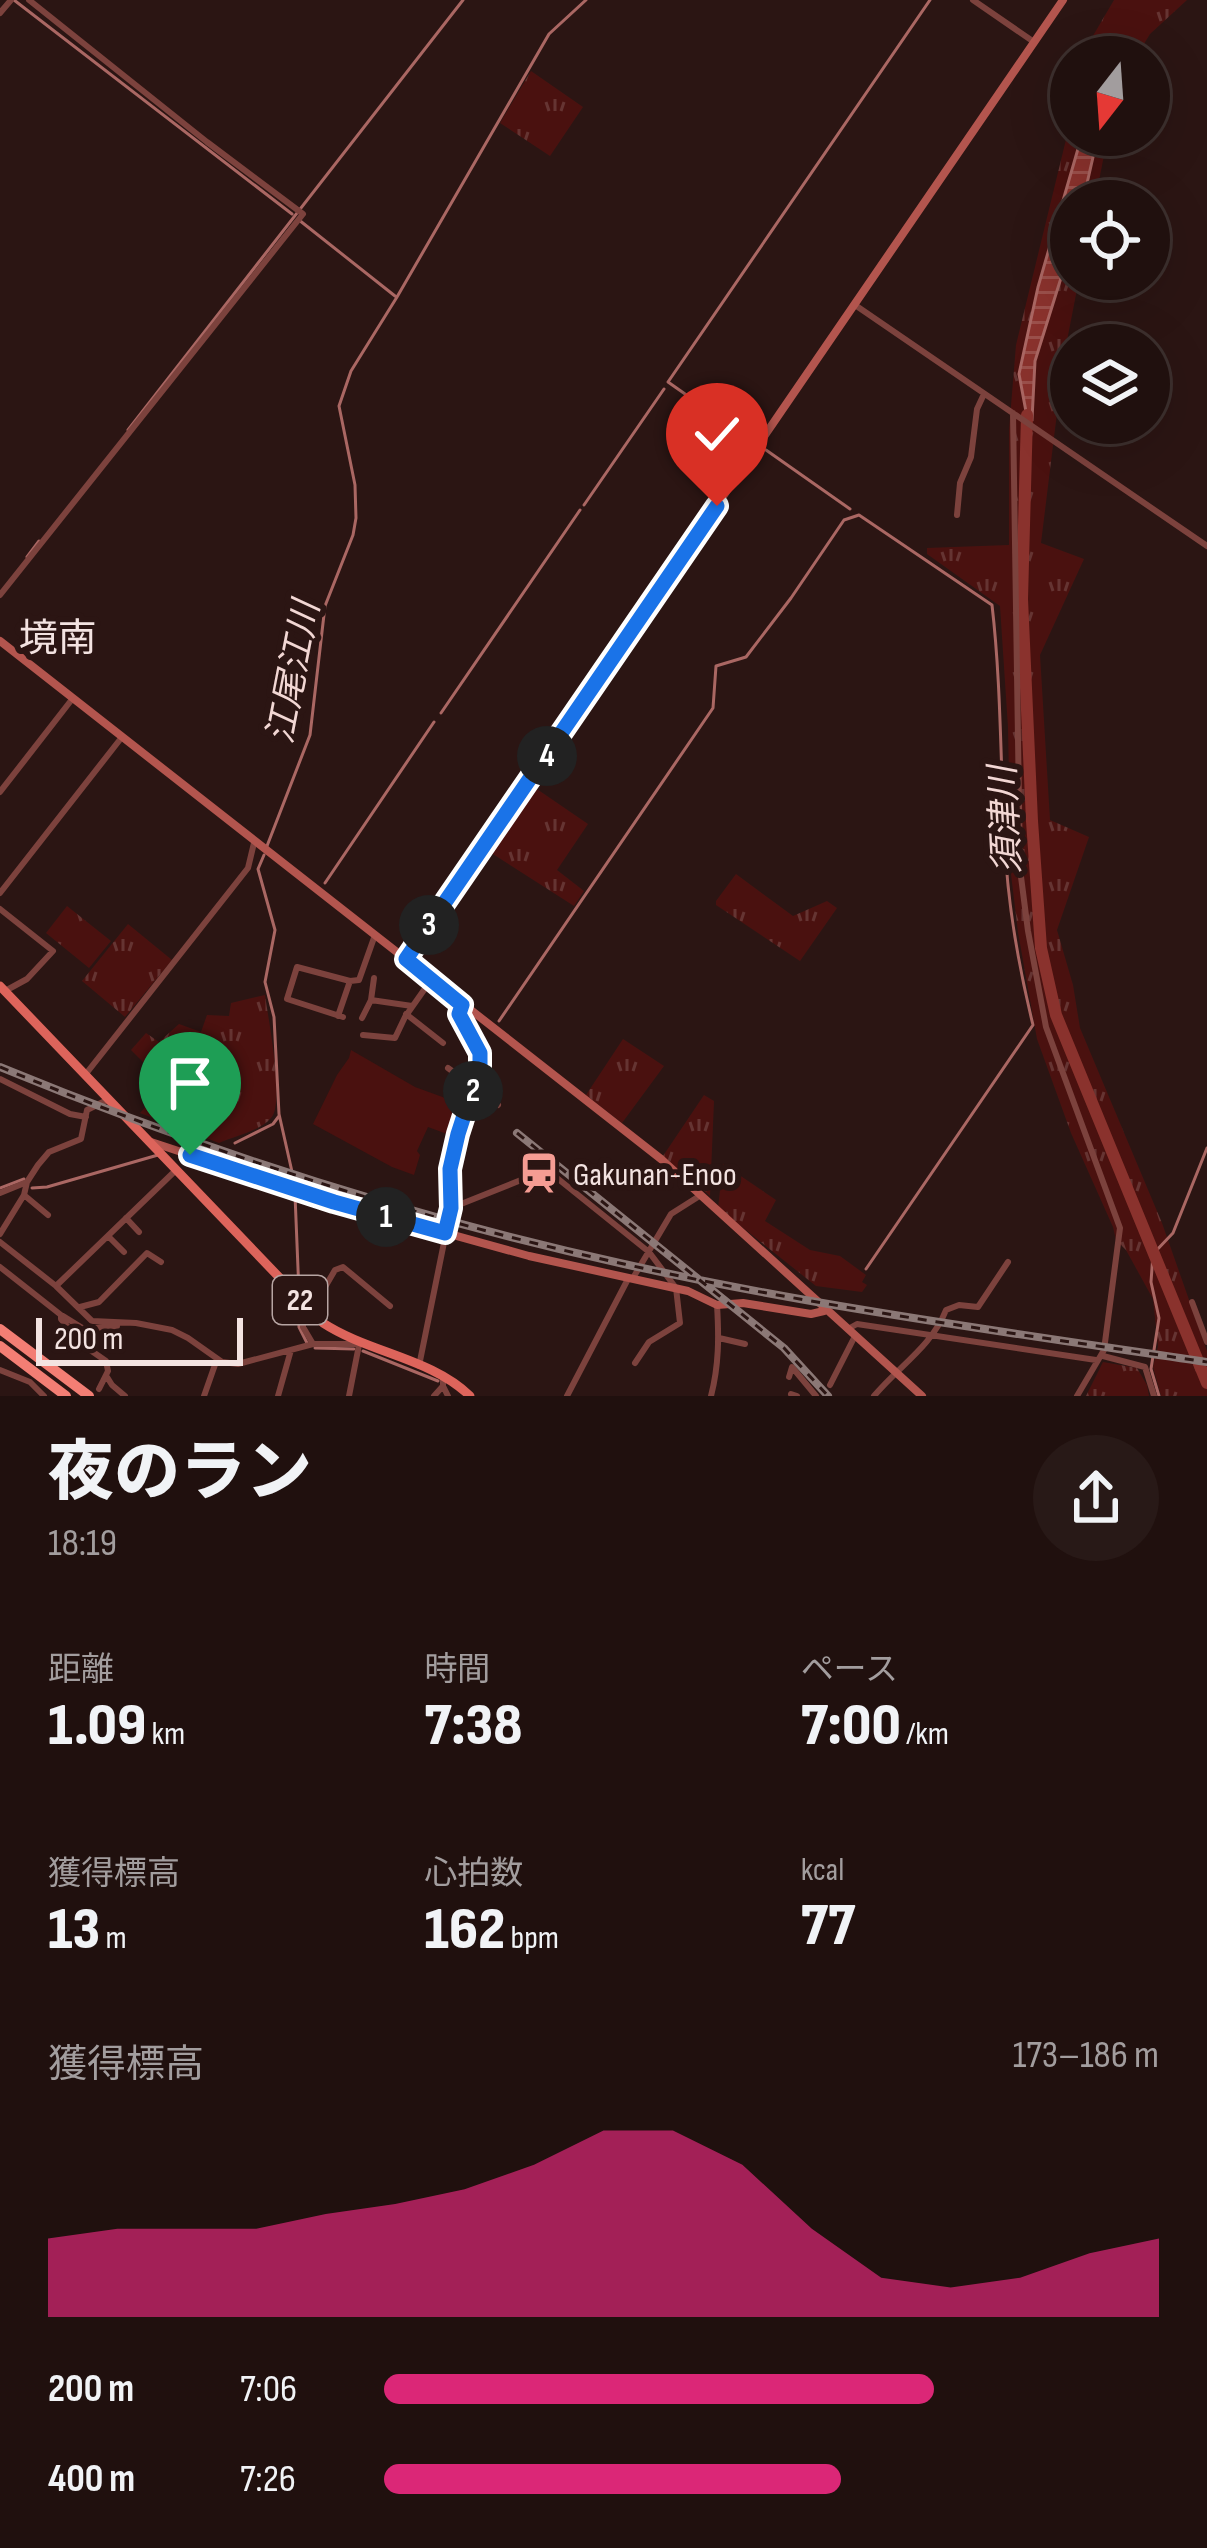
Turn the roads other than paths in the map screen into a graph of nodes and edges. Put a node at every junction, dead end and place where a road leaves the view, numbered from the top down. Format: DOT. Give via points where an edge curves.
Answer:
graph roads {
  1 [pos="11,0"];
  2 [pos="29,0"];
  3 [pos="973,0"];
  4 [pos="1063,0"];
  5 [pos="0,13"];
  6 [pos="1034,43"];
  7 [pos="855,305"];
  8 [pos="984,394"];
  9 [pos="1013,413"];
  10 [pos="957,515"];
  11 [pos="1207,546"];
  12 [pos="0,595"];
  13 [pos="0,641"];
  14 [pos="73,698"];
  15 [pos="122,737"];
  16 [pos="0,792"];
  17 [pos="256,844"];
  18 [pos="0,893"];
  19 [pos="0,909"];
  20 [pos="375,935"];
  21 [pos="406,959"];
  22 [pos="374,978"];
  23 [pos="431,980"];
  24 [pos="350,981"];
  25 [pos="3,994"];
  26 [pos="371,1000"];
  27 [pos="462,1005"];
  28 [pos="412,1006"];
  29 [pos="406,1014"];
  30 [pos="362,1018"];
  31 [pos="363,1035"];
  32 [pos="443,1043"];
  33 [pos="448,1068"];
  34 [pos="85,1075"];
  35 [pos="0,1079"];
  36 [pos="475,1088"];
  37 [pos="108,1100"];
  38 [pos="498,1105"];
  39 [pos="86,1117"];
  40 [pos="155,1150"];
  41 [pos="176,1171"];
  42 [pos="27,1182"];
  43 [pos="0,1193"];
  44 [pos="24,1195"];
  45 [pos="701,1195"];
  46 [pos="451,1208"];
  47 [pos="48,1215"];
  48 [pos="127,1218"];
  49 [pos="139,1232"];
  50 [pos="445,1233"];
  51 [pos="108,1236"];
  52 [pos="0,1238"];
  53 [pos="124,1252"];
  54 [pos="649,1252"];
  55 [pos="161,1262"];
  56 [pos="1008,1262"];
  57 [pos="0,1267"];
  58 [pos="630,1279"];
  59 [pos="56,1286"];
  60 [pos="676,1288"];
  61 [pos="1192,1302"];
  62 [pos="717,1305"];
  63 [pos="390,1306"];
  64 [pos="80,1307"];
  65 [pos="307,1308"];
  66 [pos="826,1310"];
  67 [pos="61,1315"];
  68 [pos="120,1323"];
  69 [pos="1,1329"];
  70 [pos="851,1333"];
  71 [pos="931,1334"];
  72 [pos="719,1338"];
  73 [pos="1207,1342"];
  74 [pos="313,1343"];
  75 [pos="745,1344"];
  76 [pos="361,1345"];
  77 [pos="0,1346"];
  78 [pos="291,1350"];
  79 [pos="1099,1358"];
  80 [pos="217,1359"];
  81 [pos="635,1363"];
  82 [pos="419,1366"];
  83 [pos="0,1370"];
  84 [pos="895,1371"];
  85 [pos="106,1375"];
  86 [pos="790,1377"];
  87 [pos="443,1381"];
  88 [pos="830,1385"];
  89 [pos="94,1392"];
  90 [pos="44,1396"];
  91 [pos="66,1396"];
  92 [pos="125,1396"];
  93 [pos="204,1396"];
  94 [pos="278,1396"];
  95 [pos="349,1396"];
  96 [pos="434,1396"];
  97 [pos="448,1396"];
  98 [pos="470,1396"];
  99 [pos="567,1396"];
  100 [pos="711,1396"];
  101 [pos="816,1396"];
  102 [pos="874,1396"];
  103 [pos="922,1396"];
  104 [pos="1077,1396"];
  105 [pos="1154,1396"];
  1 -- 5 [label="street"];
  2 -- 12 [label="street" via="303,214"];
  3 -- 6 [label="street"];
  4 -- 6 [label="street"];
  6 -- 7 [label="street"];
  7 -- 8 [label="street"];
  7 -- 21 [label="street"];
  8 -- 9 [label="street"];
  8 -- 10 [label="street"];
  9 -- 11 [label="street"];
  9 -- 79 [label="street" via="1020,869 1046,1027 1120,1228"];
  13 -- 14 [label="street"];
  14 -- 15 [label="street"];
  14 -- 16 [label="street"];
  15 -- 17 [label="street"];
  15 -- 18 [label="street"];
  17 -- 20 [label="street"];
  17 -- 34 [label="street" via="248,868"];
  19 -- 25 [label="street" via="53,951"];
  20 -- 21 [label="street"];
  20 -- 24 [label="street" via="359,980"];
  21 -- 23 [label="street"];
  22 -- 26 [label="street"];
  23 -- 27 [label="street"];
  23 -- 28 [label="street"];
  24 -- 24 [label="street" via="341,1017 287,999 297,967"];
  25 -- 34 [label="main road, 22"];
  26 -- 28 [label="street"];
  26 -- 30 [label="street"];
  27 -- 36 [label="street" via="480,1053"];
  27 -- 45 [label="street"];
  28 -- 29 [label="street"];
  29 -- 31 [label="street" via="395,1038"];
  29 -- 32 [label="street"];
  33 -- 36 [label="street"];
  34 -- 37 [label="main road, 22"];
  35 -- 39 [label="street"];
  36 -- 38 [label="street"];
  36 -- 46 [label="street" via="450,1169"];
  37 -- 39 [label="street"];
  37 -- 40 [label="main road, 22"];
  39 -- 42 [label="street" via="81,1139 49,1152"];
  40 -- 41 [label="main road, 22"];
  40 -- 50 [label="street" via="173,1148"];
  41 -- 48 [label="street"];
  41 -- 65 [label="main road, 22"];
  42 -- 43 [label="street"];
  42 -- 44 [label="street"];
  44 -- 47 [label="street"];
  44 -- 52 [label="street"];
  45 -- 54 [label="street" via="671,1214"];
  45 -- 66 [label="street"];
  46 -- 50 [label="street"];
  46 -- 54 [label="street" via="531,1176 549,1189 557,1178"];
  48 -- 49 [label="street"];
  48 -- 51 [label="street"];
  50 -- 58 [label="street"];
  50 -- 82 [label="street"];
  51 -- 53 [label="street"];
  51 -- 59 [label="street"];
  52 -- 59 [label="street"];
  54 -- 58 [label="street"];
  54 -- 60 [label="street"];
  55 -- 64 [label="street" via="147,1253 99,1302"];
  56 -- 71 [label="street" via="978,1307 946,1310"];
  57 -- 67 [label="street"];
  58 -- 60 [label="street"];
  58 -- 99 [label="street"];
  59 -- 64 [label="street"];
  60 -- 62 [label="street"];
  60 -- 81 [label="street" via="680,1324 650,1342"];
  61 -- 73 [label="street"];
  62 -- 66 [label="street"];
  62 -- 72 [label="street"];
  63 -- 65 [label="street" via="344,1267"];
  64 -- 68 [label="street" via="92,1321"];
  65 -- 74 [label="street" via="302,1327"];
  65 -- 76 [label="main road, 22"];
  66 -- 70 [label="street"];
  67 -- 68 [label="street" via="84,1329"];
  67 -- 85 [label="street" via="106,1361"];
  68 -- 80 [label="street" via="172,1330"];
  69 -- 89 [label="highway"];
  70 -- 71 [label="street" via="857,1324"];
  70 -- 84 [label="street"];
  70 -- 88 [label="street"];
  71 -- 79 [label="street"];
  71 -- 84 [label="street"];
  72 -- 75 [label="street"];
  72 -- 100 [label="street"];
  74 -- 76 [label="street"];
  74 -- 78 [label="street"];
  76 -- 82 [label="main road, 22"];
  76 -- 95 [label="street"];
  77 -- 91 [label="highway"];
  78 -- 80 [label="street" via="250,1363"];
  78 -- 94 [label="street"];
  79 -- 104 [label="street"];
  79 -- 105 [label="street" via="1145,1367"];
  80 -- 93 [label="street"];
  82 -- 87 [label="main road, 22"];
  83 -- 90 [label="street"];
  84 -- 102 [label="street"];
  84 -- 103 [label="street"];
  85 -- 89 [label="street"];
  85 -- 92 [label="street"];
  86 -- 101 [label="street" via="793,1367"];
  87 -- 96 [label="street"];
  87 -- 97 [label="street"];
  87 -- 98 [label="main road, 22"];
}
